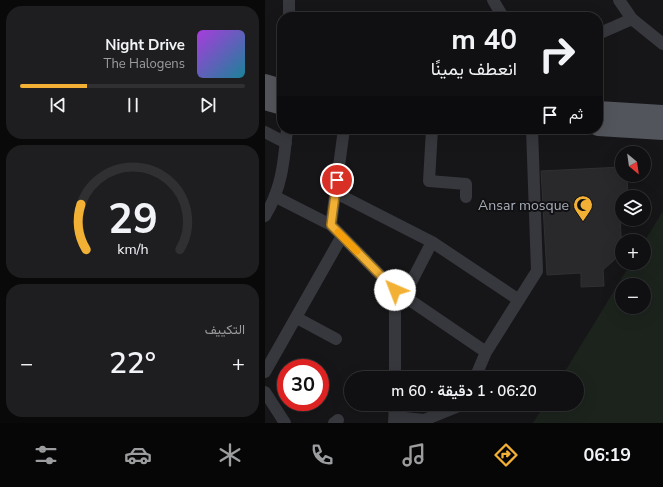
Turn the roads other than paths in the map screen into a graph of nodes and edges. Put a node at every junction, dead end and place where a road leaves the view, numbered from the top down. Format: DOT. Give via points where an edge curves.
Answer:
graph roads {
  1 [pos="289,0"];
  2 [pos="493,0"];
  3 [pos="619,0"];
  4 [pos="289,12"];
  5 [pos="500,12"];
  6 [pos="631,19"];
  7 [pos="603,32"];
  8 [pos="663,44"];
  9 [pos="265,84"];
  10 [pos="277,88"];
  11 [pos="265,100"];
  12 [pos="277,104"];
  13 [pos="603,111"];
  14 [pos="663,115"];
  15 [pos="603,126"];
  16 [pos="663,130"];
  17 [pos="265,132"];
  18 [pos="287,134"];
  19 [pos="343,134"];
  20 [pos="431,134"];
  21 [pos="532,134"];
  22 [pos="286,143"];
  23 [pos="335,193"];
  24 [pos="466,197"];
  25 [pos="271,200"];
  26 [pos="265,216"];
  27 [pos="331,225"];
  28 [pos="342,236"];
  29 [pos="431,242"];
  30 [pos="399,293"];
  31 [pos="519,300"];
  32 [pos="297,318"];
  33 [pos="337,339"];
  34 [pos="487,352"];
  35 [pos="395,371"];
  36 [pos="478,371"];
  37 [pos="265,372"];
  38 [pos="265,392"];
  39 [pos="446,411"];
  40 [pos="394,420"];
  41 [pos="285,423"];
  1 -- 4 [label="street"];
  2 -- 5 [label="street"];
  3 -- 6 [label="street"];
  6 -- 7 [label="street"];
  6 -- 8 [label="street"];
  9 -- 10 [label="main road"];
  11 -- 12 [label="main road"];
  13 -- 14 [label="main road"];
  15 -- 16 [label="main road"];
  17 -- 22 [label="street"];
  18 -- 22 [label="street"];
  19 -- 23 [label="street"];
  20 -- 24 [label="street" via="429,181 467,184"];
  21 -- 31 [label="street" via="537,271"];
  22 -- 25 [label="street" via="284,161"];
  23 -- 27 [label="street"];
  23 -- 29 [label="street"];
  25 -- 26 [label="street"];
  25 -- 27 [label="street"];
  27 -- 28 [label="street"];
  28 -- 30 [label="street"];
  28 -- 32 [label="street"];
  29 -- 30 [label="street"];
  29 -- 31 [label="street"];
  30 -- 34 [label="street"];
  30 -- 35 [label="street"];
  31 -- 34 [label="street"];
  32 -- 33 [label="street"];
  32 -- 37 [label="street"];
  34 -- 36 [label="street"];
  38 -- 41 [label="street"];
  39 -- 40 [label="street" via="424,420"];
}
